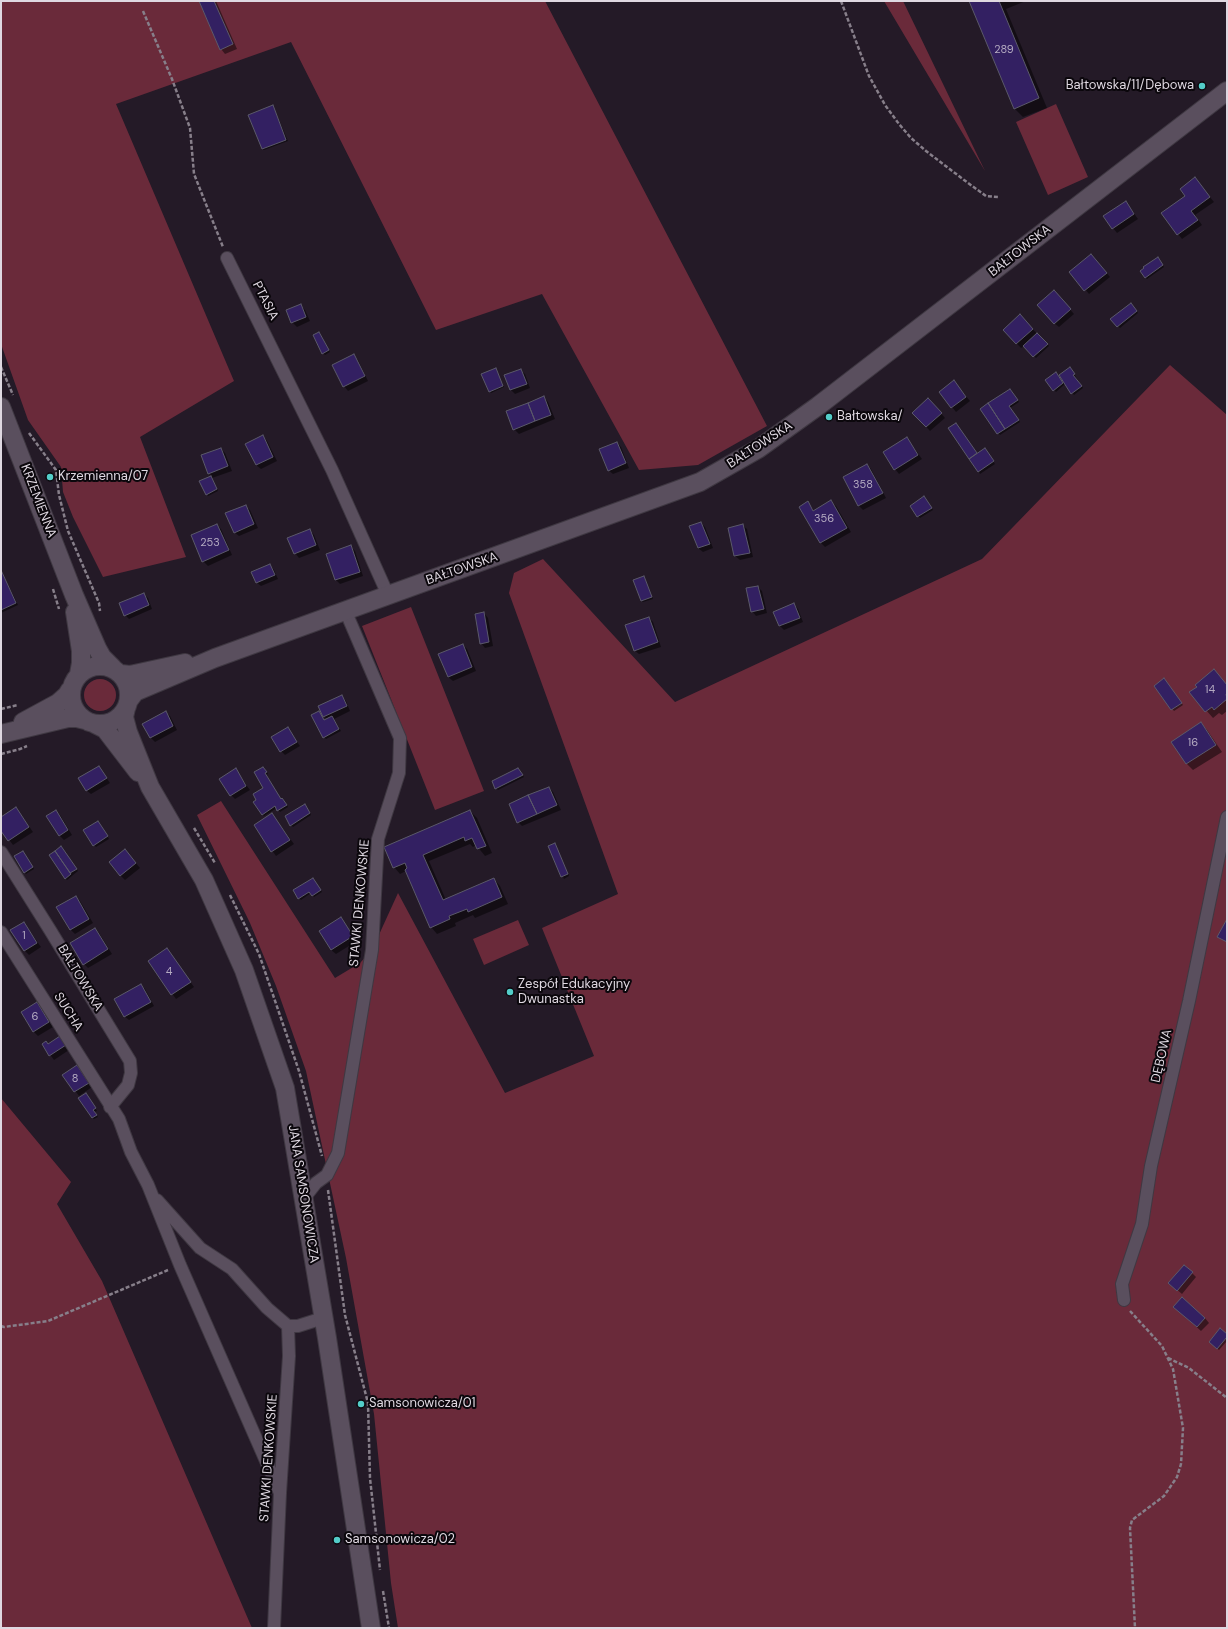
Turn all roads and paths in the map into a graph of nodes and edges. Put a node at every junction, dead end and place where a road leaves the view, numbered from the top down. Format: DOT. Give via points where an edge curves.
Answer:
graph roads {
  1 [pos="841,1"];
  2 [pos="143,11"];
  3 [pos="1227,90"];
  4 [pos="998,197"];
  5 [pos="228,258"];
  6 [pos="1,367"];
  7 [pos="8,404"];
  8 [pos="26,429"];
  9 [pos="74,595"];
  10 [pos="388,595"];
  11 [pos="345,610"];
  12 [pos="100,618"];
  13 [pos="215,658"];
  14 [pos="117,671"];
  15 [pos="79,674"];
  16 [pos="70,690"];
  17 [pos="25,704"];
  18 [pos="127,704"];
  19 [pos="1,708"];
  20 [pos="90,722"];
  21 [pos="1,734"];
  22 [pos="150,787"];
  23 [pos="1227,817"];
  24 [pos="1,852"];
  25 [pos="1,932"];
  26 [pos="110,1107"];
  27 [pos="148,1185"];
  28 [pos="304,1197"];
  29 [pos="180,1265"];
  30 [pos="1124,1300"];
  31 [pos="323,1318"];
  32 [pos="1,1326"];
  33 [pos="288,1326"];
  34 [pos="1168,1358"];
  35 [pos="1227,1398"];
  36 [pos="280,1493"];
  37 [pos="274,1628"];
  38 [pos="371,1628"];
  39 [pos="1135,1628"];
  1 -- 4 [label="path" via="870,76 885,105 899,124 926,151 968,183 986,196"];
  2 -- 5 [label="path" via="190,128 194,174"];
  3 -- 10 [label="main road, BAŁTOWSKA" via="870,366 758,449 700,482"];
  5 -- 10 [label="street, PTASIA" via="332,470"];
  6 -- 7 [label="path"];
  7 -- 9 [label="main road, KRZEMIENNA"];
  8 -- 12 [label="path" via="56,470 68,531 99,603"];
  9 -- 14 [label="main road, KRZEMIENNA" via="102,657"];
  9 -- 15 [label="main road, KRZEMIENNA" via="81,651"];
  10 -- 11 [label="main road, BAŁTOWSKA"];
  11 -- 13 [label="main road, BAŁTOWSKA"];
  11 -- 28 [label="street, STAWKI DENKOWSKIE" via="400,738 399,773 378,839 372,950 338,1153 327,1175"];
  13 -- 14 [label="main road, BAŁTOWSKA" via="130,675"];
  13 -- 18 [label="main road, BAŁTOWSKA" via="135,692"];
  14 -- 15 [label="main road" via="95,666 86,668"];
  14 -- 18 [label="main road" via="129,690"];
  15 -- 16 [label="main road"];
  16 -- 20 [label="main road" via="70,700 74,709 79,716"];
  16 -- 21 [label="main road" via="58,703"];
  17 -- 19 [label="path"];
  18 -- 20 [label="main road" via="121,715 113,721 104,724"];
  18 -- 22 [label="main road, JANA SAMSONOWICZA" via="124,717 128,732"];
  20 -- 21 [label="main road" via="68,718"];
  20 -- 22 [label="main road, JANA SAMSONOWICZA" via="105,729"];
  22 -- 28 [label="main road, JANA SAMSONOWICZA" via="204,880 244,970 285,1088"];
  23 -- 30 [label="street, DĘBOWA" via="1189,1001 1151,1166 1142,1224 1122,1284"];
  24 -- 26 [label="street, BAŁTOWSKA" via="130,1061 128,1085"];
  25 -- 26 [label="street, SUCHA"];
  26 -- 27 [label="street, SUCHA" via="119,1119 131,1152"];
  27 -- 29 [label="street"];
  27 -- 33 [label="street" via="158,1202 200,1248 232,1269 267,1308"];
  28 -- 31 [label="main road, JANA SAMSONOWICZA"];
  29 -- 32 [label="path" via="48,1321"];
  29 -- 36 [label="street"];
  30 -- 34 [label="path" via="1138,1321 1154,1335"];
  31 -- 33 [label="street" via="298,1326"];
  31 -- 38 [label="main road, JANA SAMSONOWICZA"];
  33 -- 36 [label="street, STAWKI DENKOWSKIE" via="289,1356"];
  34 -- 35 [label="path" via="1188,1368"];
  34 -- 39 [label="path" via="1173,1369 1182,1428 1181,1464 1177,1477 1164,1496 1132,1520 1130,1528"];
  36 -- 37 [label="street, STAWKI DENKOWSKIE"];
}
